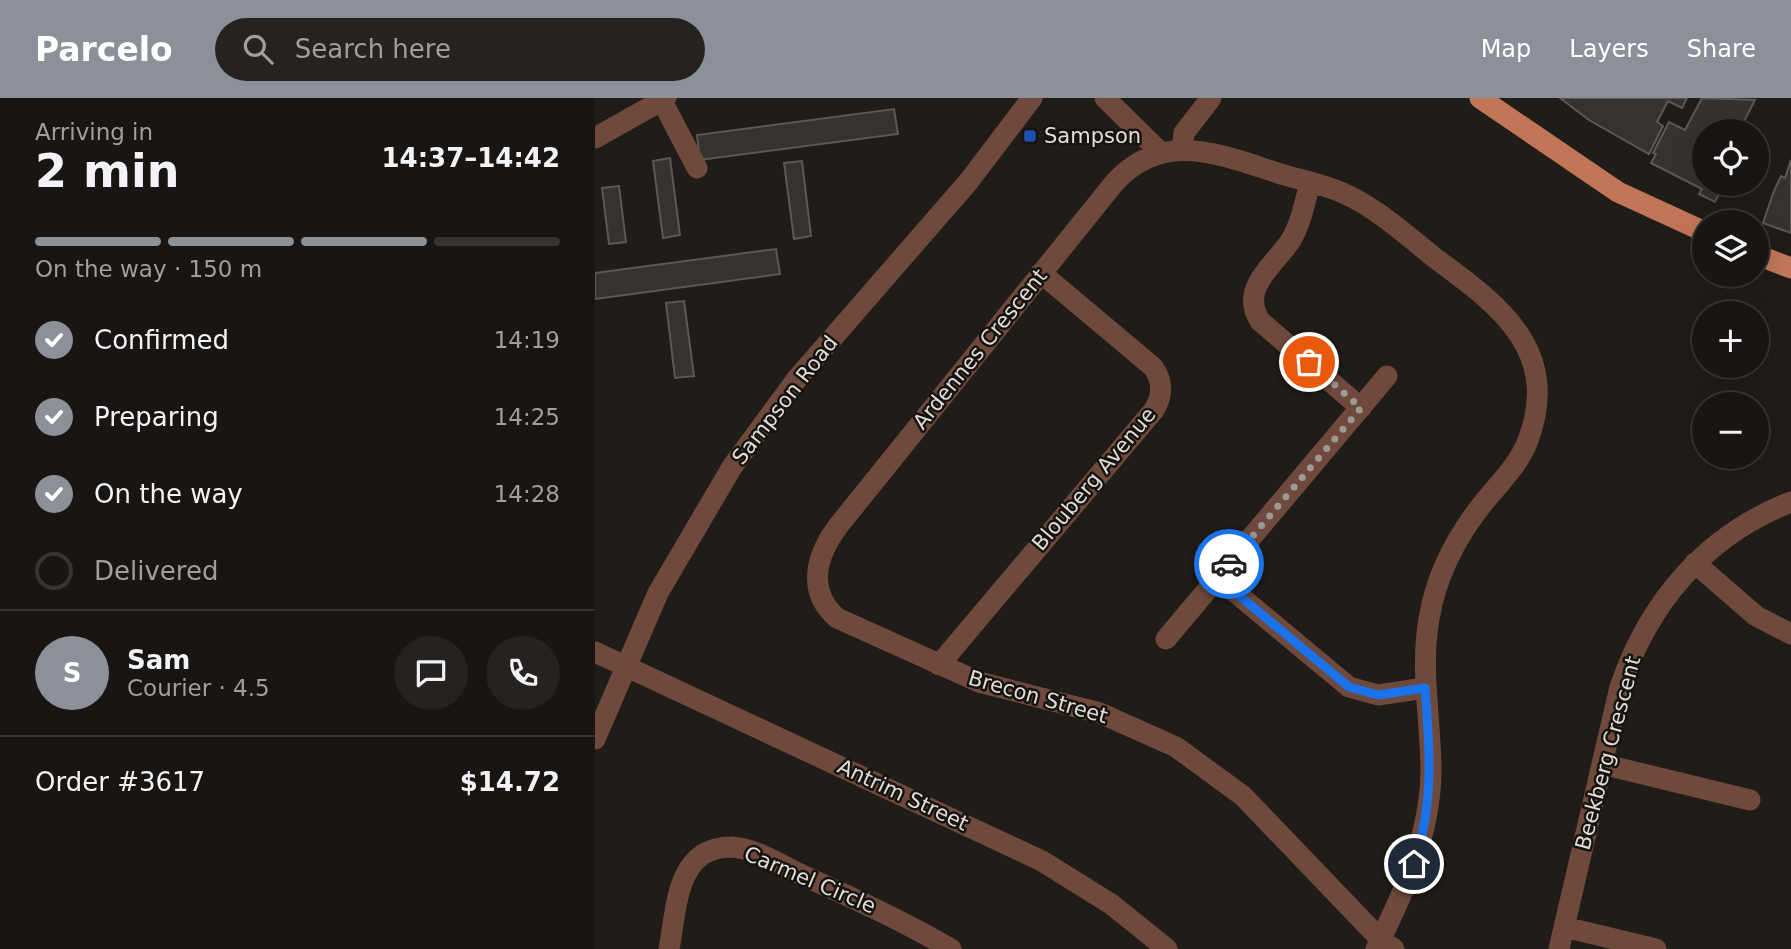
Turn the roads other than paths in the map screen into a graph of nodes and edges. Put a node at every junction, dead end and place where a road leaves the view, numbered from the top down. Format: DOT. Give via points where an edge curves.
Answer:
graph roads {
  1 [pos="1032,98"];
  2 [pos="1105,98"];
  3 [pos="1211,98"];
  4 [pos="1480,98"];
  5 [pos="664,99"];
  6 [pos="636,105"];
  7 [pos="595,138"];
  8 [pos="1182,149"];
  9 [pos="1160,152"];
  10 [pos="697,168"];
  11 [pos="1310,182"];
  12 [pos="1692,226"];
  13 [pos="1769,260"];
  14 [pos="1791,268"];
  15 [pos="1041,273"];
  16 [pos="1387,376"];
  17 [pos="1361,408"];
  18 [pos="1791,502"];
  19 [pos="1695,563"];
  20 [pos="818,564"];
  21 [pos="1218,578"];
  22 [pos="1791,634"];
  23 [pos="1166,639"];
  24 [pos="595,652"];
  25 [pos="625,665"];
  26 [pos="939,665"];
  27 [pos="1425,688"];
  28 [pos="595,739"];
  29 [pos="1602,764"];
  30 [pos="1750,800"];
  31 [pos="1565,927"];
  32 [pos="930,944"];
  33 [pos="1384,946"];
  34 [pos="669,949"];
  35 [pos="951,949"];
  36 [pos="1167,949"];
  37 [pos="1559,949"];
  38 [pos="1656,949"];
  1 -- 25 [label="street, Sampson Road" via="969,181 796,380 756,433 675,561"];
  2 -- 9 [label="street"];
  3 -- 8 [label="street" via="1184,133"];
  4 -- 12 [label="main road" via="1618,192"];
  5 -- 6 [label="street"];
  5 -- 10 [label="street"];
  6 -- 7 [label="street"];
  8 -- 9 [label="street, Ardennes Crescent"];
  8 -- 11 [label="street, Ardennes Crescent"];
  9 -- 15 [label="street, Ardennes Crescent" via="1124,172"];
  11 -- 17 [label="street" via="1291,240 1255,287 1254,309 1260,321"];
  11 -- 27 [label="street, Ardennes Crescent" via="1369,207 1491,299 1515,327 1531,360 1536,395 1532,429 1518,460 1463,530 1441,573 1429,619"];
  13 -- 14 [label="main road"];
  15 -- 20 [label="street, Ardennes Crescent" via="839,525"];
  15 -- 26 [label="street, Blouberg Avenue" via="1153,367 1161,396 1154,410"];
  16 -- 17 [label="street"];
  17 -- 21 [label="street"];
  18 -- 19 [label="street, Beekberg Crescent" via="1748,522"];
  19 -- 22 [label="street" via="1756,615"];
  19 -- 29 [label="street, Beekberg Crescent" via="1663,600 1636,646 1620,687"];
  20 -- 26 [label="street, Brecon Street" via="818,592 829,611"];
  21 -- 23 [label="street"];
  21 -- 27 [label="street" via="1349,687 1378,695"];
  24 -- 25 [label="street, Antrim Street"];
  25 -- 28 [label="street, Sampson Road"];
  25 -- 36 [label="street, Antrim Street" via="1042,861 1111,904"];
  26 -- 33 [label="street, Brecon Street" via="995,687 1100,713 1185,752 1243,796"];
  27 -- 33 [label="street, Ardennes Crescent" via="1431,773 1425,823"];
  29 -- 30 [label="street"];
  29 -- 31 [label="street, Beekberg Crescent"];
  31 -- 37 [label="street, Beekberg Crescent"];
  31 -- 38 [label="street"];
  32 -- 34 [label="street, Carmel Circle" via="884,912 758,854 716,848 688,871"];
  32 -- 35 [label="street, Carmel Circle"];
}
